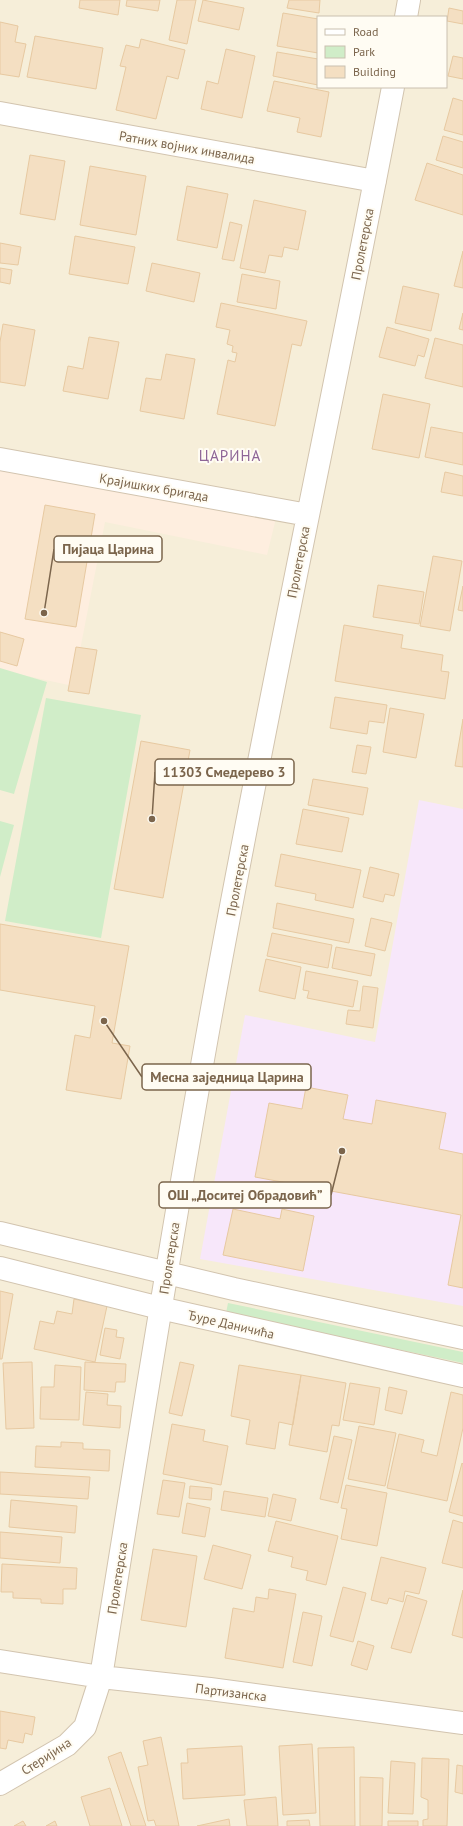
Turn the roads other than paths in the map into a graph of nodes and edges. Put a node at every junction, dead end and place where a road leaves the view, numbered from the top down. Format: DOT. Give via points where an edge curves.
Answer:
graph roads {
  1 [pos="409,0"];
  2 [pos="406,16"];
  3 [pos="392,88"];
  4 [pos="0,113"];
  5 [pos="375,181"];
  6 [pos="0,459"];
  7 [pos="308,515"];
  8 [pos="0,1233"];
  9 [pos="0,1268"];
  10 [pos="166,1273"];
  11 [pos="160,1308"];
  12 [pos="463,1338"];
  13 [pos="463,1376"];
  14 [pos="0,1661"];
  15 [pos="101,1677"];
  16 [pos="463,1723"];
  17 [pos="0,1784"];
  1 -- 2 [label="street"];
  3 -- 5 [label="street, Пролетерска"];
  4 -- 5 [label="street, Ратних војних инвалида"];
  5 -- 7 [label="street, Пролетерска"];
  6 -- 7 [label="street, Крајишких бригада"];
  7 -- 10 [label="street, Пролетерска" via="210,1016"];
  8 -- 10 [label="street"];
  9 -- 11 [label="street, Ђуре Даничића"];
  10 -- 11 [label="street, Пролетерска"];
  10 -- 12 [label="street"];
  11 -- 13 [label="street, Ђуре Даничића"];
  11 -- 15 [label="street, Пролетерска"];
  14 -- 15 [label="street, Партизанска"];
  15 -- 16 [label="street, Партизанска"];
  15 -- 17 [label="street, Стеријина" via="85,1727 67,1746"];
}
